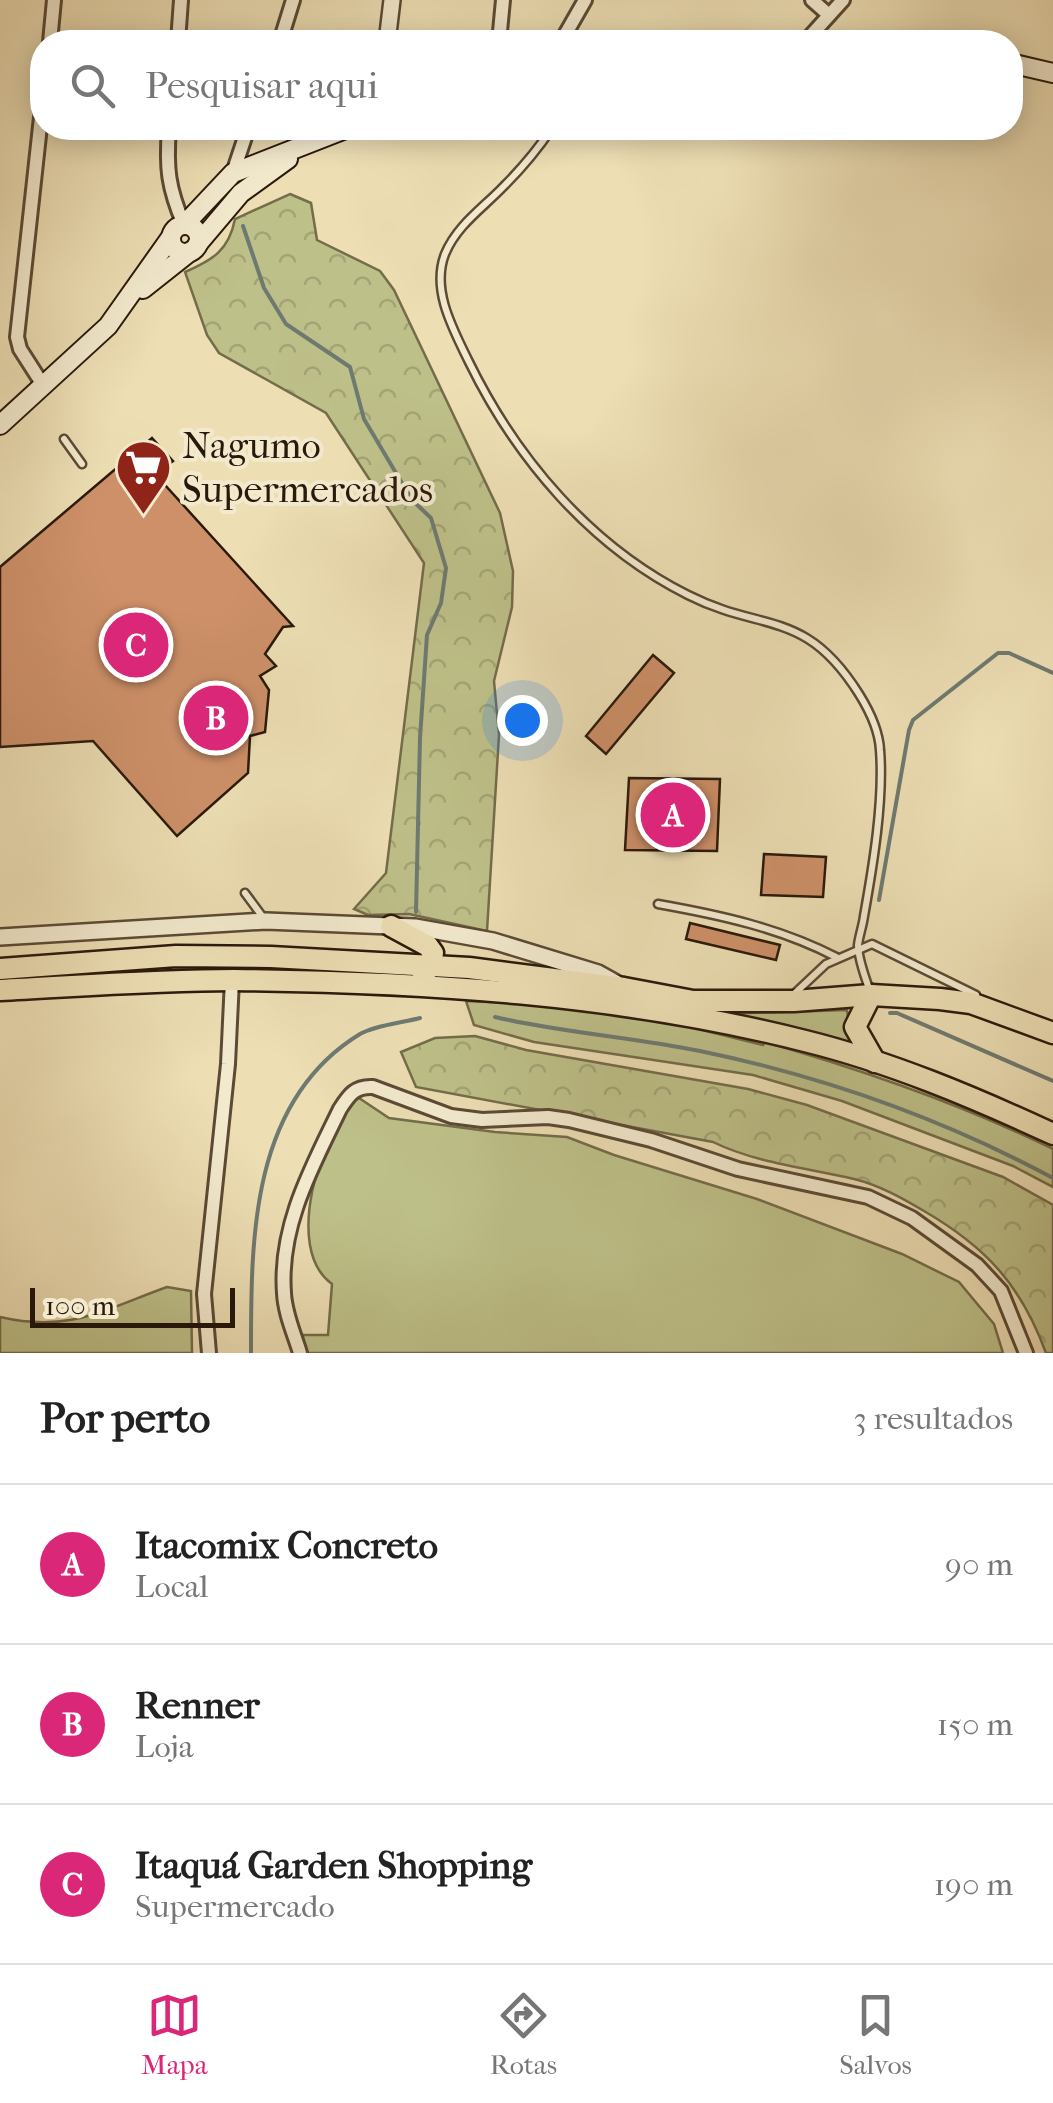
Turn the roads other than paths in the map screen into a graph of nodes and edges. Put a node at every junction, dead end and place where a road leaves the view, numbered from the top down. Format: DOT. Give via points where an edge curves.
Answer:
graph roads {
  1 [pos="54,0"];
  2 [pos="182,0"];
  3 [pos="293,0"];
  4 [pos="392,0"];
  5 [pos="503,0"];
  6 [pos="586,0"];
  7 [pos="812,0"];
  8 [pos="843,0"];
  9 [pos="829,15"];
  10 [pos="51,30"];
  11 [pos="179,30"];
  12 [pos="284,30"];
  13 [pos="388,30"];
  14 [pos="500,30"];
  15 [pos="568,30"];
  16 [pos="816,30"];
  17 [pos="1023,66"];
  18 [pos="1053,73"];
  19 [pos="39,140"];
  20 [pos="168,140"];
  21 [pos="244,140"];
  22 [pos="315,140"];
  23 [pos="318,140"];
  24 [pos="542,140"];
  25 [pos="233,173"];
  26 [pos="178,231"];
  27 [pos="194,248"];
  28 [pos="130,298"];
  29 [pos="43,385"];
  30 [pos="0,426"];
  31 [pos="64,440"];
  32 [pos="82,464"];
  33 [pos="245,893"];
  34 [pos="658,904"];
  35 [pos="266,921"];
  36 [pos="391,926"];
  37 [pos="0,937"];
  38 [pos="858,948"];
  39 [pos="837,958"];
  40 [pos="430,966"];
  41 [pos="0,969"];
  42 [pos="232,980"];
  43 [pos="393,986"];
  44 [pos="624,988"];
  45 [pos="0,990"];
  46 [pos="871,995"];
  47 [pos="786,1002"];
  48 [pos="1053,1033"];
  49 [pos="875,1062"];
  50 [pos="1053,1134"];
  51 [pos="210,1353"];
  52 [pos="300,1353"];
  53 [pos="1026,1353"];
  1 -- 10 [label="street"];
  2 -- 11 [label="street"];
  3 -- 12 [label="street"];
  4 -- 13 [label="street"];
  5 -- 14 [label="street"];
  6 -- 15 [label="street"];
  7 -- 9 [label="street"];
  8 -- 9 [label="street"];
  9 -- 16 [label="street"];
  17 -- 18 [label="main road"];
  19 -- 29 [label="street" via="18,336"];
  20 -- 26 [label="street"];
  21 -- 25 [label="street"];
  22 -- 25 [label="main road"];
  23 -- 27 [label="main road" via="252,184"];
  24 -- 38 [label="lane" via="454,236 440,281 448,314 517,446 591,528 690,597 804,634 861,698 880,748"];
  25 -- 26 [label="main road"];
  26 -- 27 [label="main road" via="175,248"];
  26 -- 28 [label="main road"];
  27 -- 28 [label="main road"];
  28 -- 29 [label="main road"];
  29 -- 30 [label="main road"];
  31 -- 32 [label="lane"];
  33 -- 35 [label="lane"];
  34 -- 39 [label="lane" via="760,926"];
  35 -- 36 [label="street"];
  35 -- 37 [label="street"];
  36 -- 40 [label="highway" via="428,946"];
  36 -- 44 [label="street" via="493,941 598,973"];
  38 -- 39 [label="lane"];
  38 -- 46 [label="lane"];
  38 -- 48 [label="lane" via="872,944"];
  39 -- 47 [label="lane"];
  40 -- 41 [label="highway" via="176,956"];
  40 -- 43 [label="highway" via="422,977"];
  40 -- 44 [label="highway"];
  42 -- 43 [label="highway"];
  42 -- 45 [label="highway"];
  42 -- 51 [label="street" via="204,1294"];
  43 -- 49 [label="highway" via="557,995 647,1008"];
  44 -- 47 [label="highway" via="694,1002"];
  46 -- 47 [label="highway"];
  46 -- 48 [label="highway" via="971,1003"];
  46 -- 49 [label="highway" via="855,1027"];
  49 -- 50 [label="highway"];
  52 -- 53 [label="street" via="284,1295 289,1233 299,1193 340,1109 362,1086 451,1116 569,1120 738,1169 868,1197 912,1218 977,1265 1001,1291"];
}
